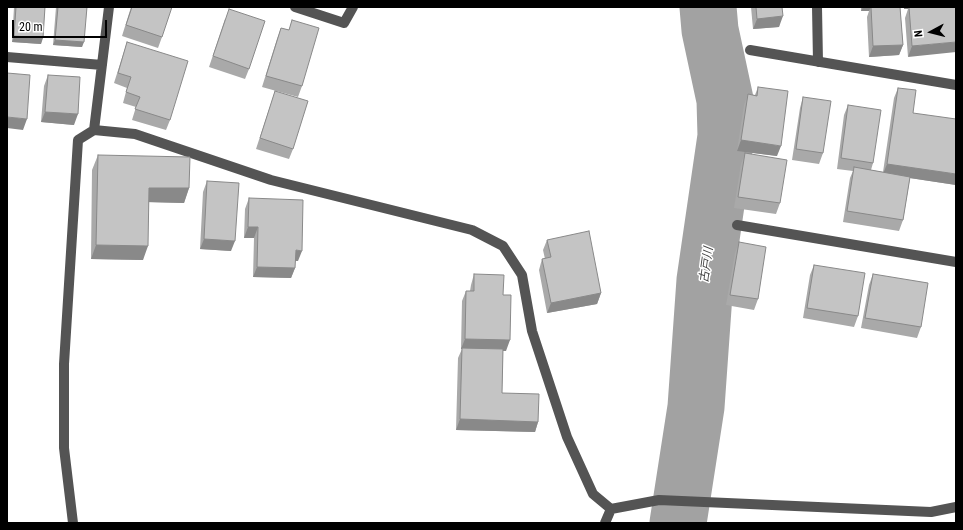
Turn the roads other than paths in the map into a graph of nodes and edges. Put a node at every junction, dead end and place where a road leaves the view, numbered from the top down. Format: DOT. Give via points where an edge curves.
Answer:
graph roads {
  1 [pos="109,7"];
  2 [pos="295,7"];
  3 [pos="353,7"];
  4 [pos="817,7"];
  5 [pos="750,50"];
  6 [pos="7,57"];
  7 [pos="818,62"];
  8 [pos="102,65"];
  9 [pos="956,85"];
  10 [pos="94,130"];
  11 [pos="737,225"];
  12 [pos="956,262"];
  13 [pos="956,507"];
  14 [pos="611,509"];
  15 [pos="73,523"];
  16 [pos="606,523"];
  1 -- 8 [label="street"];
  2 -- 3 [label="street" via="344,23"];
  4 -- 7 [label="street"];
  5 -- 7 [label="street"];
  6 -- 8 [label="street"];
  7 -- 9 [label="street"];
  8 -- 10 [label="street"];
  10 -- 14 [label="street" via="135,134 271,180 472,230 503,246 522,275 532,331 567,437 593,494"];
  10 -- 15 [label="street" via="78,140 64,364 64,448"];
  11 -- 12 [label="street"];
  13 -- 14 [label="street" via="931,512 659,500"];
  14 -- 16 [label="street"];
}
